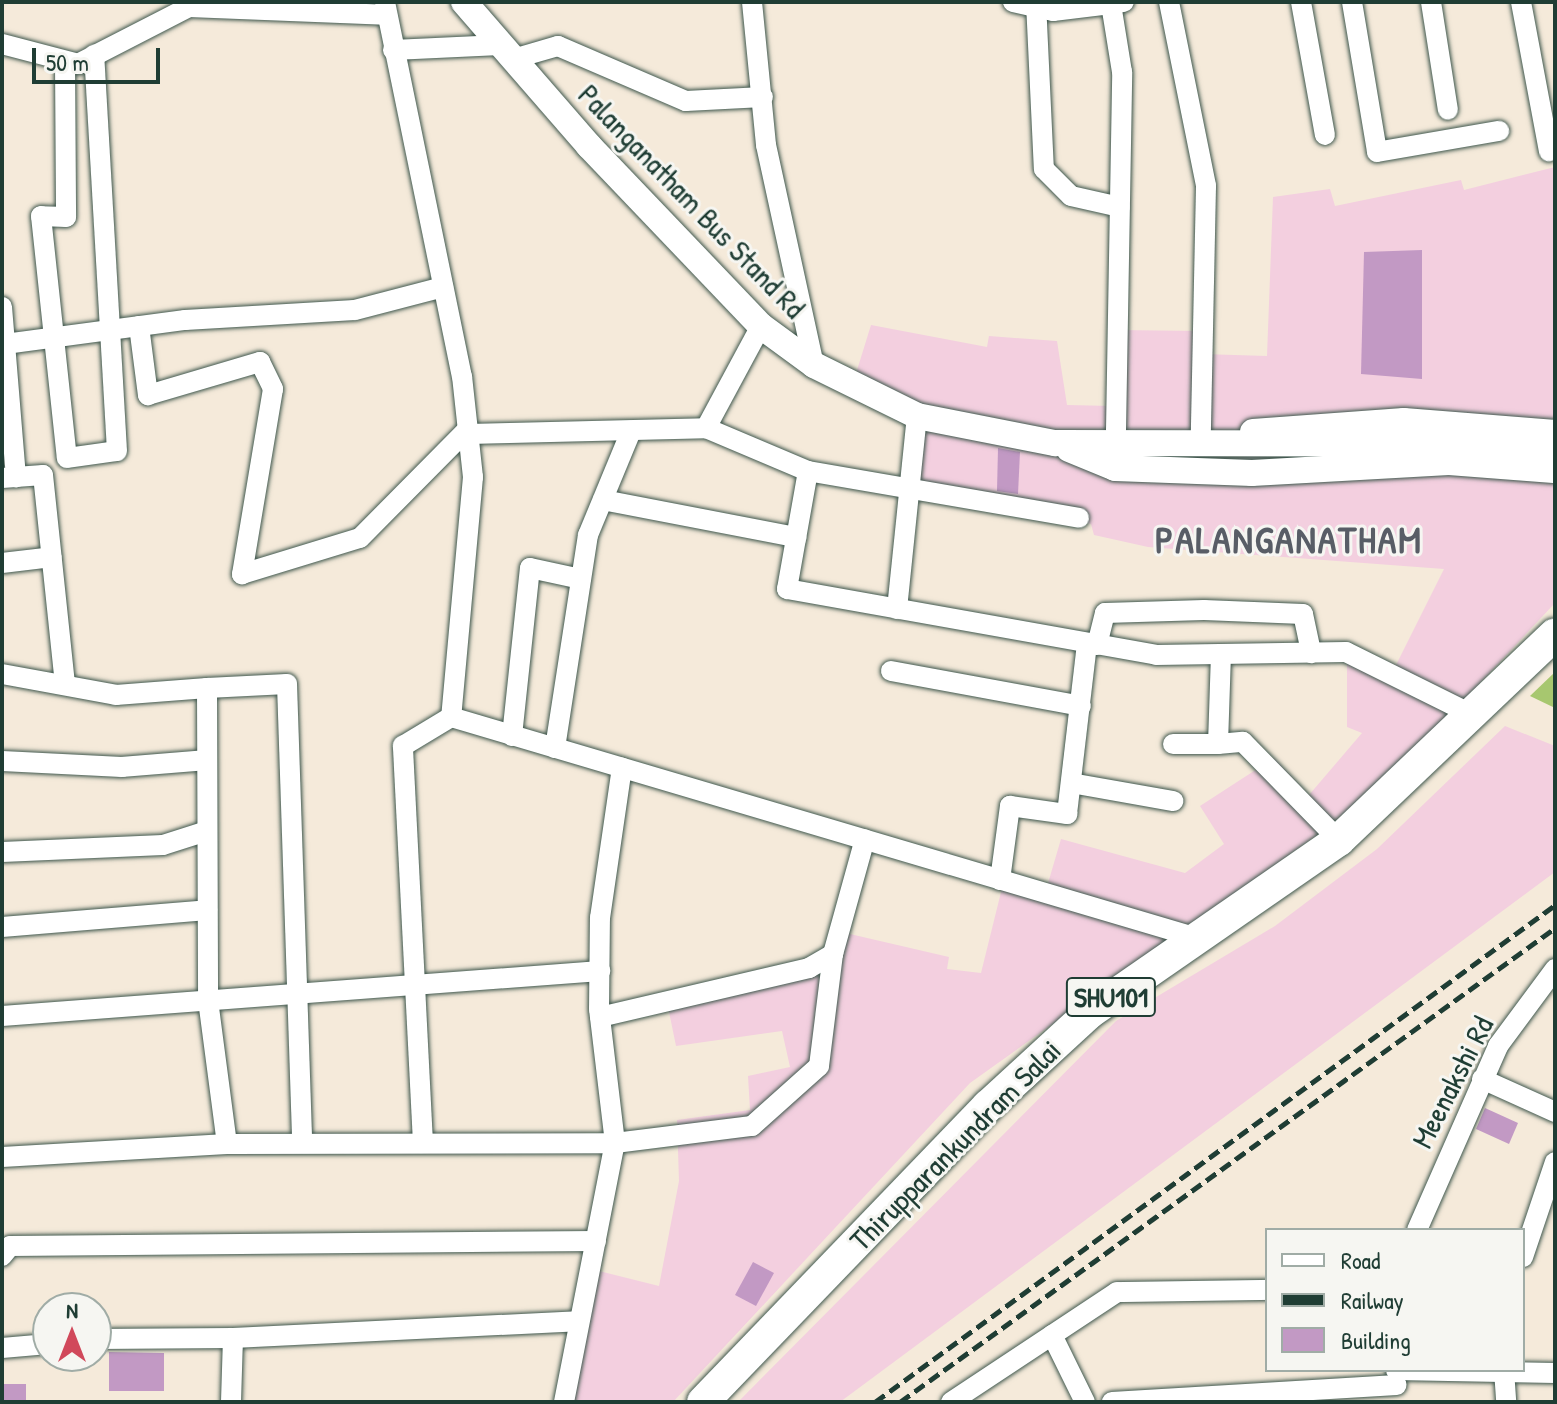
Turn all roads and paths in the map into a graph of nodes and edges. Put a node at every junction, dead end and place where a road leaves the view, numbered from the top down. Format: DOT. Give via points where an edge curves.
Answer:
graph roads {
  1 [pos="464,2"];
  2 [pos="752,2"];
  3 [pos="1013,2"];
  4 [pos="1169,2"];
  5 [pos="1301,2"];
  6 [pos="1352,2"];
  7 [pos="1431,2"];
  8 [pos="1521,2"];
  9 [pos="1117,3"];
  10 [pos="1036,5"];
  11 [pos="284,6"];
  12 [pos="385,8"];
  13 [pos="2,44"];
  14 [pos="393,50"];
  15 [pos="507,52"];
  16 [pos="94,55"];
  17 [pos="65,62"];
  18 [pos="763,97"];
  19 [pos="1448,110"];
  20 [pos="1499,131"];
  21 [pos="1325,135"];
  22 [pos="1549,151"];
  23 [pos="1120,207"];
  24 [pos="443,287"];
  25 [pos="2,307"];
  26 [pos="139,326"];
  27 [pos="761,326"];
  28 [pos="105,330"];
  29 [pos="54,337"];
  30 [pos="5,344"];
  31 [pos="814,365"];
  32 [pos="917,416"];
  33 [pos="706,428"];
  34 [pos="1116,430"];
  35 [pos="631,431"];
  36 [pos="468,432"];
  37 [pos="1201,432"];
  38 [pos="1555,433"];
  39 [pos="1055,443"];
  40 [pos="1555,453"];
  41 [pos="1555,470"];
  42 [pos="808,471"];
  43 [pos="9,478"];
  44 [pos="911,489"];
  45 [pos="603,500"];
  46 [pos="1079,518"];
  47 [pos="796,537"];
  48 [pos="52,557"];
  49 [pos="2,563"];
  50 [pos="581,579"];
  51 [pos="897,609"];
  52 [pos="1555,634"];
  53 [pos="1092,644"];
  54 [pos="1311,653"];
  55 [pos="1221,654"];
  56 [pos="891,671"];
  57 [pos="2,674"];
  58 [pos="65,684"];
  59 [pos="207,688"];
  60 [pos="1081,706"];
  61 [pos="1475,716"];
  62 [pos="451,717"];
  63 [pos="512,736"];
  64 [pos="1173,744"];
  65 [pos="1218,744"];
  66 [pos="555,748"];
  67 [pos="207,760"];
  68 [pos="2,761"];
  69 [pos="622,768"];
  70 [pos="1071,783"];
  71 [pos="1173,801"];
  72 [pos="207,831"];
  73 [pos="865,839"];
  74 [pos="1339,840"];
  75 [pos="2,852"];
  76 [pos="1000,880"];
  77 [pos="207,910"];
  78 [pos="2,927"];
  79 [pos="1194,937"];
  80 [pos="833,954"];
  81 [pos="1555,969"];
  82 [pos="600,971"];
  83 [pos="419,984"];
  84 [pos="294,994"];
  85 [pos="208,1000"];
  86 [pos="2,1016"];
  87 [pos="600,1017"];
  88 [pos="1482,1079"];
  89 [pos="1555,1112"];
  90 [pos="302,1143"];
  91 [pos="423,1143"];
  92 [pos="615,1143"];
  93 [pos="227,1144"];
  94 [pos="2,1157"];
  95 [pos="1555,1162"];
  96 [pos="1418,1228"];
  97 [pos="596,1241"];
  98 [pos="1525,1251"];
  99 [pos="2,1256"];
  100 [pos="1265,1290"];
  101 [pos="578,1321"];
  102 [pos="1052,1335"];
  103 [pos="233,1338"];
  104 [pos="112,1339"];
  105 [pos="32,1345"];
  106 [pos="2,1348"];
  107 [pos="1494,1372"];
  108 [pos="1504,1372"];
  109 [pos="1525,1372"];
  110 [pos="1555,1373"];
  111 [pos="1396,1382"];
  112 [pos="231,1402"];
  113 [pos="564,1402"];
  114 [pos="703,1402"];
  115 [pos="951,1402"];
  116 [pos="1085,1402"];
  117 [pos="1112,1402"];
  118 [pos="1506,1402"];
  1 -- 15 [label="street, Palanganatham Bus Stand Rd"];
  2 -- 18 [label="street"];
  3 -- 10 [label="street"];
  4 -- 37 [label="street" via="1206,186"];
  5 -- 21 [label="street"];
  6 -- 20 [label="street" via="1377,152"];
  7 -- 19 [label="street"];
  8 -- 22 [label="street"];
  9 -- 10 [label="street"];
  9 -- 23 [label="street"];
  10 -- 23 [label="street" via="1044,169 1071,196"];
  11 -- 12 [label="street"];
  11 -- 16 [label="street" via="189,7"];
  12 -- 14 [label="street"];
  13 -- 17 [label="street"];
  14 -- 15 [label="street"];
  14 -- 24 [label="street"];
  15 -- 18 [label="street" via="558,46 686,101"];
  15 -- 27 [label="street, Palanganatham Bus Stand Rd"];
  16 -- 17 [label="street"];
  16 -- 28 [label="street"];
  17 -- 29 [label="street" via="66,217 41,216"];
  18 -- 31 [label="street" via="766,145"];
  23 -- 34 [label="street"];
  24 -- 26 [label="street" via="355,310"];
  24 -- 36 [label="street"];
  25 -- 30 [label="street"];
  26 -- 28 [label="street"];
  26 -- 36 [label="street" via="148,395 260,362 273,389 242,574 360,538"];
  27 -- 31 [label="street, Palanganatham Bus Stand Rd"];
  27 -- 33 [label="street"];
  28 -- 29 [label="street"];
  28 -- 29 [label="street" via="117,451 67,458"];
  29 -- 30 [label="street"];
  30 -- 43 [label="street"];
  31 -- 32 [label="street, Palanganatham Bus Stand Rd"];
  32 -- 39 [label="street, Palanganatham Bus Stand Rd"];
  32 -- 44 [label="street"];
  33 -- 35 [label="street"];
  33 -- 42 [label="street"];
  34 -- 37 [label="street"];
  34 -- 39 [label="street"];
  35 -- 36 [label="street"];
  35 -- 45 [label="street"];
  36 -- 62 [label="street" via="473,477"];
  37 -- 38 [label="street" via="1404,421"];
  39 -- 40 [label="street, Palanganatham Bus Stand Rd" via="1330,449 1504,444"];
  39 -- 41 [label="street" via="1115,468 1252,473 1449,462"];
  42 -- 44 [label="street"];
  42 -- 47 [label="street"];
  43 -- 48 [label="street" via="43,475"];
  44 -- 46 [label="street"];
  44 -- 51 [label="street"];
  45 -- 47 [label="street"];
  45 -- 50 [label="street"];
  47 -- 51 [label="street" via="787,589"];
  48 -- 49 [label="street"];
  48 -- 58 [label="street"];
  50 -- 63 [label="street" via="530,568"];
  50 -- 66 [label="street"];
  51 -- 53 [label="street"];
  52 -- 61 [label="main road, Thirupparankundram Salai / SHU101"];
  53 -- 54 [label="street" via="1105,613 1218,610 1303,614"];
  53 -- 55 [label="street" via="1156,655"];
  53 -- 60 [label="street"];
  54 -- 55 [label="street"];
  54 -- 61 [label="street" via="1346,652"];
  55 -- 65 [label="street"];
  56 -- 60 [label="street"];
  57 -- 58 [label="street"];
  58 -- 59 [label="street" via="116,695"];
  59 -- 67 [label="street"];
  59 -- 84 [label="street" via="287,684"];
  60 -- 70 [label="street"];
  61 -- 74 [label="main road, Thirupparankundram Salai / SHU101"];
  62 -- 63 [label="street"];
  62 -- 83 [label="street" via="403,746"];
  63 -- 66 [label="street"];
  64 -- 65 [label="street"];
  65 -- 74 [label="street" via="1243,742"];
  66 -- 69 [label="street"];
  67 -- 68 [label="street" via="122,767"];
  67 -- 72 [label="street"];
  69 -- 73 [label="street"];
  69 -- 82 [label="street" via="607,843"];
  70 -- 71 [label="street"];
  70 -- 76 [label="street" via="1067,814 1010,806"];
  72 -- 75 [label="street" via="163,845"];
  72 -- 77 [label="street"];
  73 -- 76 [label="street"];
  73 -- 80 [label="street"];
  74 -- 79 [label="main road, Thirupparankundram Salai / SHU101"];
  76 -- 79 [label="street"];
  77 -- 78 [label="street"];
  77 -- 85 [label="street"];
  79 -- 114 [label="main road, Thirupparankundram Salai / SHU101" via="1089,1013 988,1106"];
  80 -- 87 [label="street" via="809,968"];
  80 -- 92 [label="street" via="819,1066 752,1126"];
  81 -- 88 [label="street, Meenakshi Rd"];
  82 -- 83 [label="street"];
  82 -- 87 [label="street"];
  83 -- 84 [label="street"];
  83 -- 91 [label="street"];
  84 -- 85 [label="street"];
  84 -- 90 [label="street"];
  85 -- 86 [label="street"];
  85 -- 93 [label="street"];
  87 -- 92 [label="street"];
  88 -- 89 [label="street"];
  88 -- 96 [label="street, Meenakshi Rd"];
  90 -- 91 [label="street"];
  90 -- 93 [label="street"];
  91 -- 92 [label="street"];
  92 -- 97 [label="street"];
  93 -- 94 [label="street"];
  95 -- 98 [label="street"];
  97 -- 99 [label="street" via="10,1246"];
  97 -- 101 [label="street"];
  100 -- 102 [label="street" via="1117,1292"];
  101 -- 103 [label="street"];
  101 -- 113 [label="street"];
  102 -- 115 [label="street"];
  102 -- 116 [label="street"];
  103 -- 104 [label="street"];
  103 -- 112 [label="street"];
  105 -- 106 [label="street"];
  107 -- 111 [label="street"];
  108 -- 118 [label="street"];
  109 -- 110 [label="street"];
  111 -- 117 [label="street"];
}
